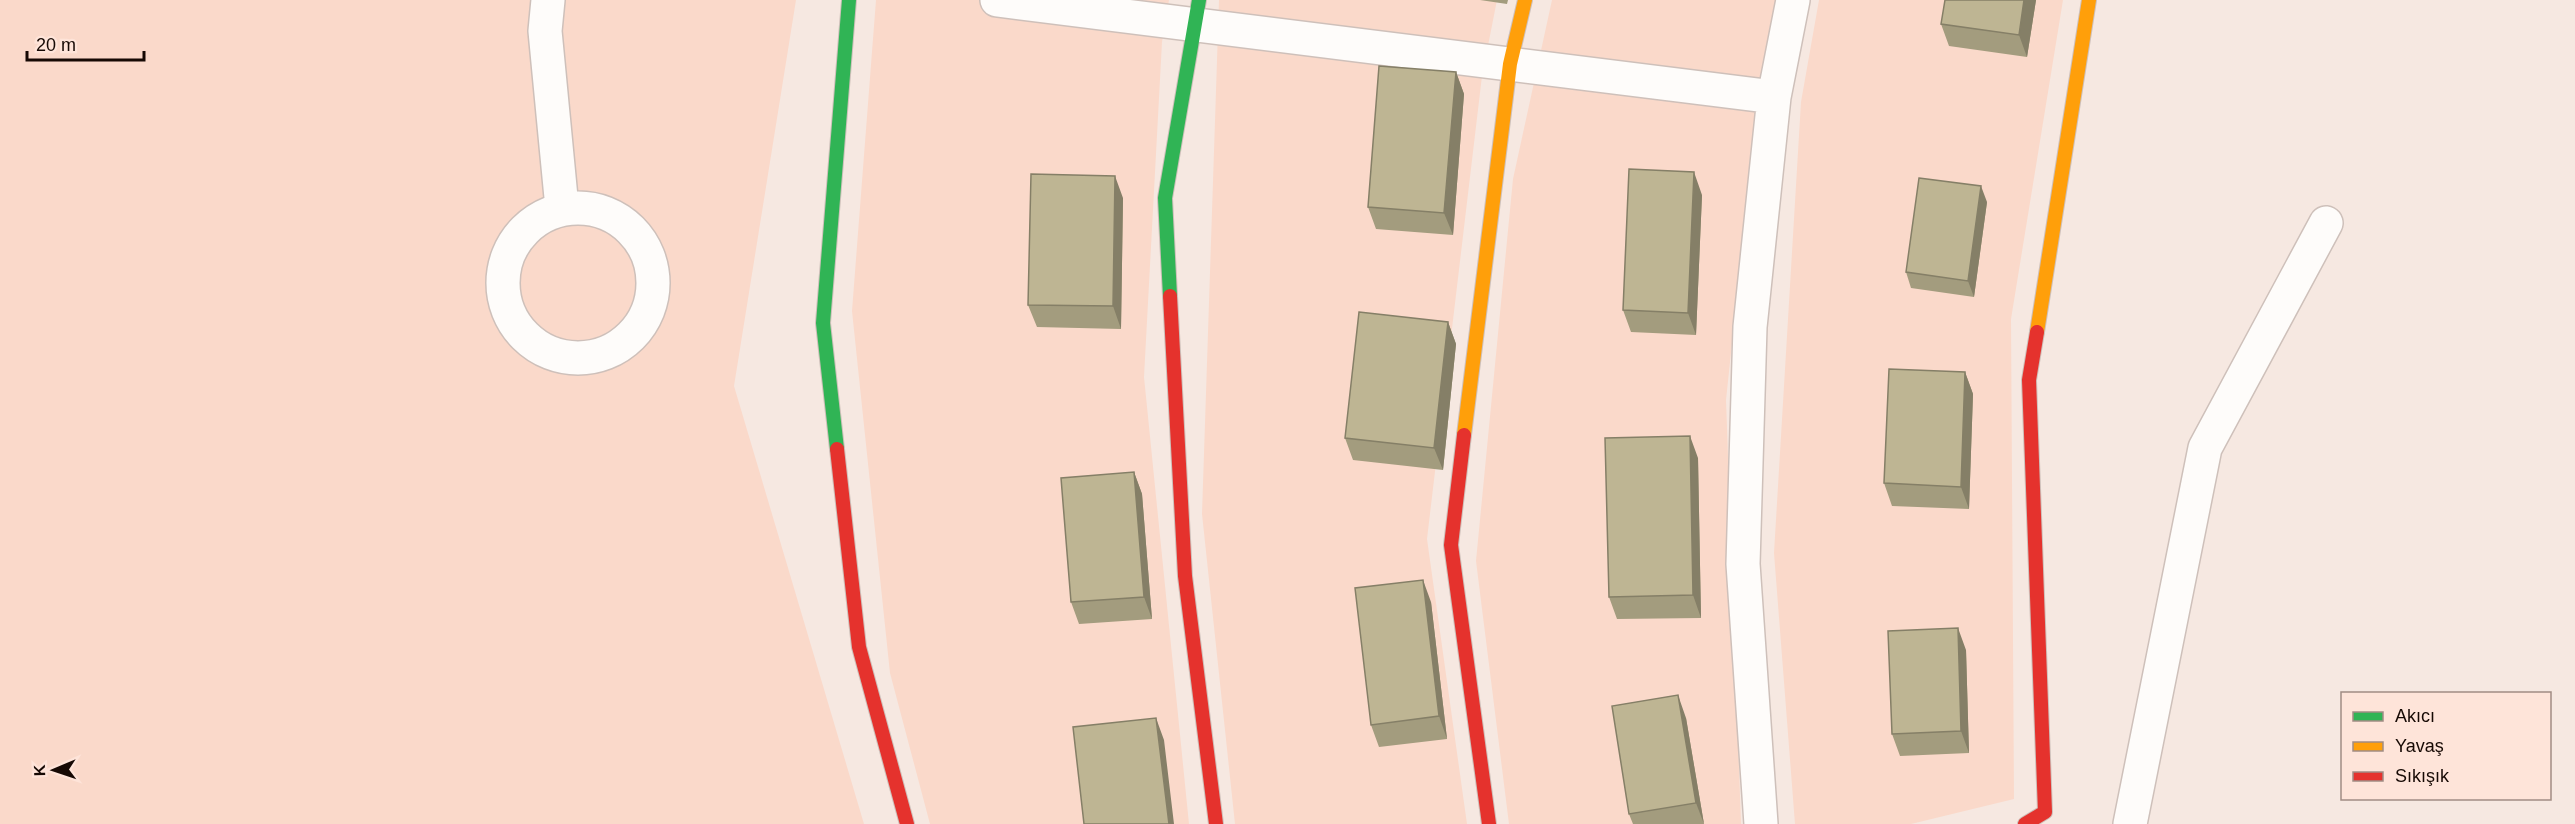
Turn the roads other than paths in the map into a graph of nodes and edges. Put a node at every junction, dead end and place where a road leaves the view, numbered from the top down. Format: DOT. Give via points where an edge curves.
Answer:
graph roads {
  1 [pos="548,0"];
  2 [pos="849,0"];
  3 [pos="997,0"];
  4 [pos="1525,0"];
  5 [pos="1793,0"];
  6 [pos="2089,0"];
  7 [pos="1197,12"];
  8 [pos="1510,64"];
  9 [pos="1774,97"];
  10 [pos="562,208"];
  11 [pos="2326,223"];
  12 [pos="907,824"];
  13 [pos="1216,824"];
  14 [pos="1489,824"];
  15 [pos="1761,824"];
  16 [pos="2025,824"];
  17 [pos="2130,824"];
  1 -- 10 [label="street" via="545,31"];
  2 -- 12 [label="street" via="823,323 859,647"];
  3 -- 7 [label="street"];
  4 -- 8 [label="street"];
  5 -- 9 [label="street"];
  6 -- 16 [label="street" via="2029,380 2044,812"];
  7 -- 8 [label="street"];
  7 -- 13 [label="street" via="1165,198 1185,576"];
  8 -- 9 [label="street"];
  8 -- 14 [label="street" via="1451,545"];
  9 -- 15 [label="street" via="1750,327 1743,564"];
  10 -- 10 [label="street" via="540,217 512,247 502,278 504,302 515,325 531,343 554,355 579,359 603,354 625,342 642,322 652,299 653,274 645,249 618,219 587,207"];
  11 -- 17 [label="street" via="2205,448"];
}
